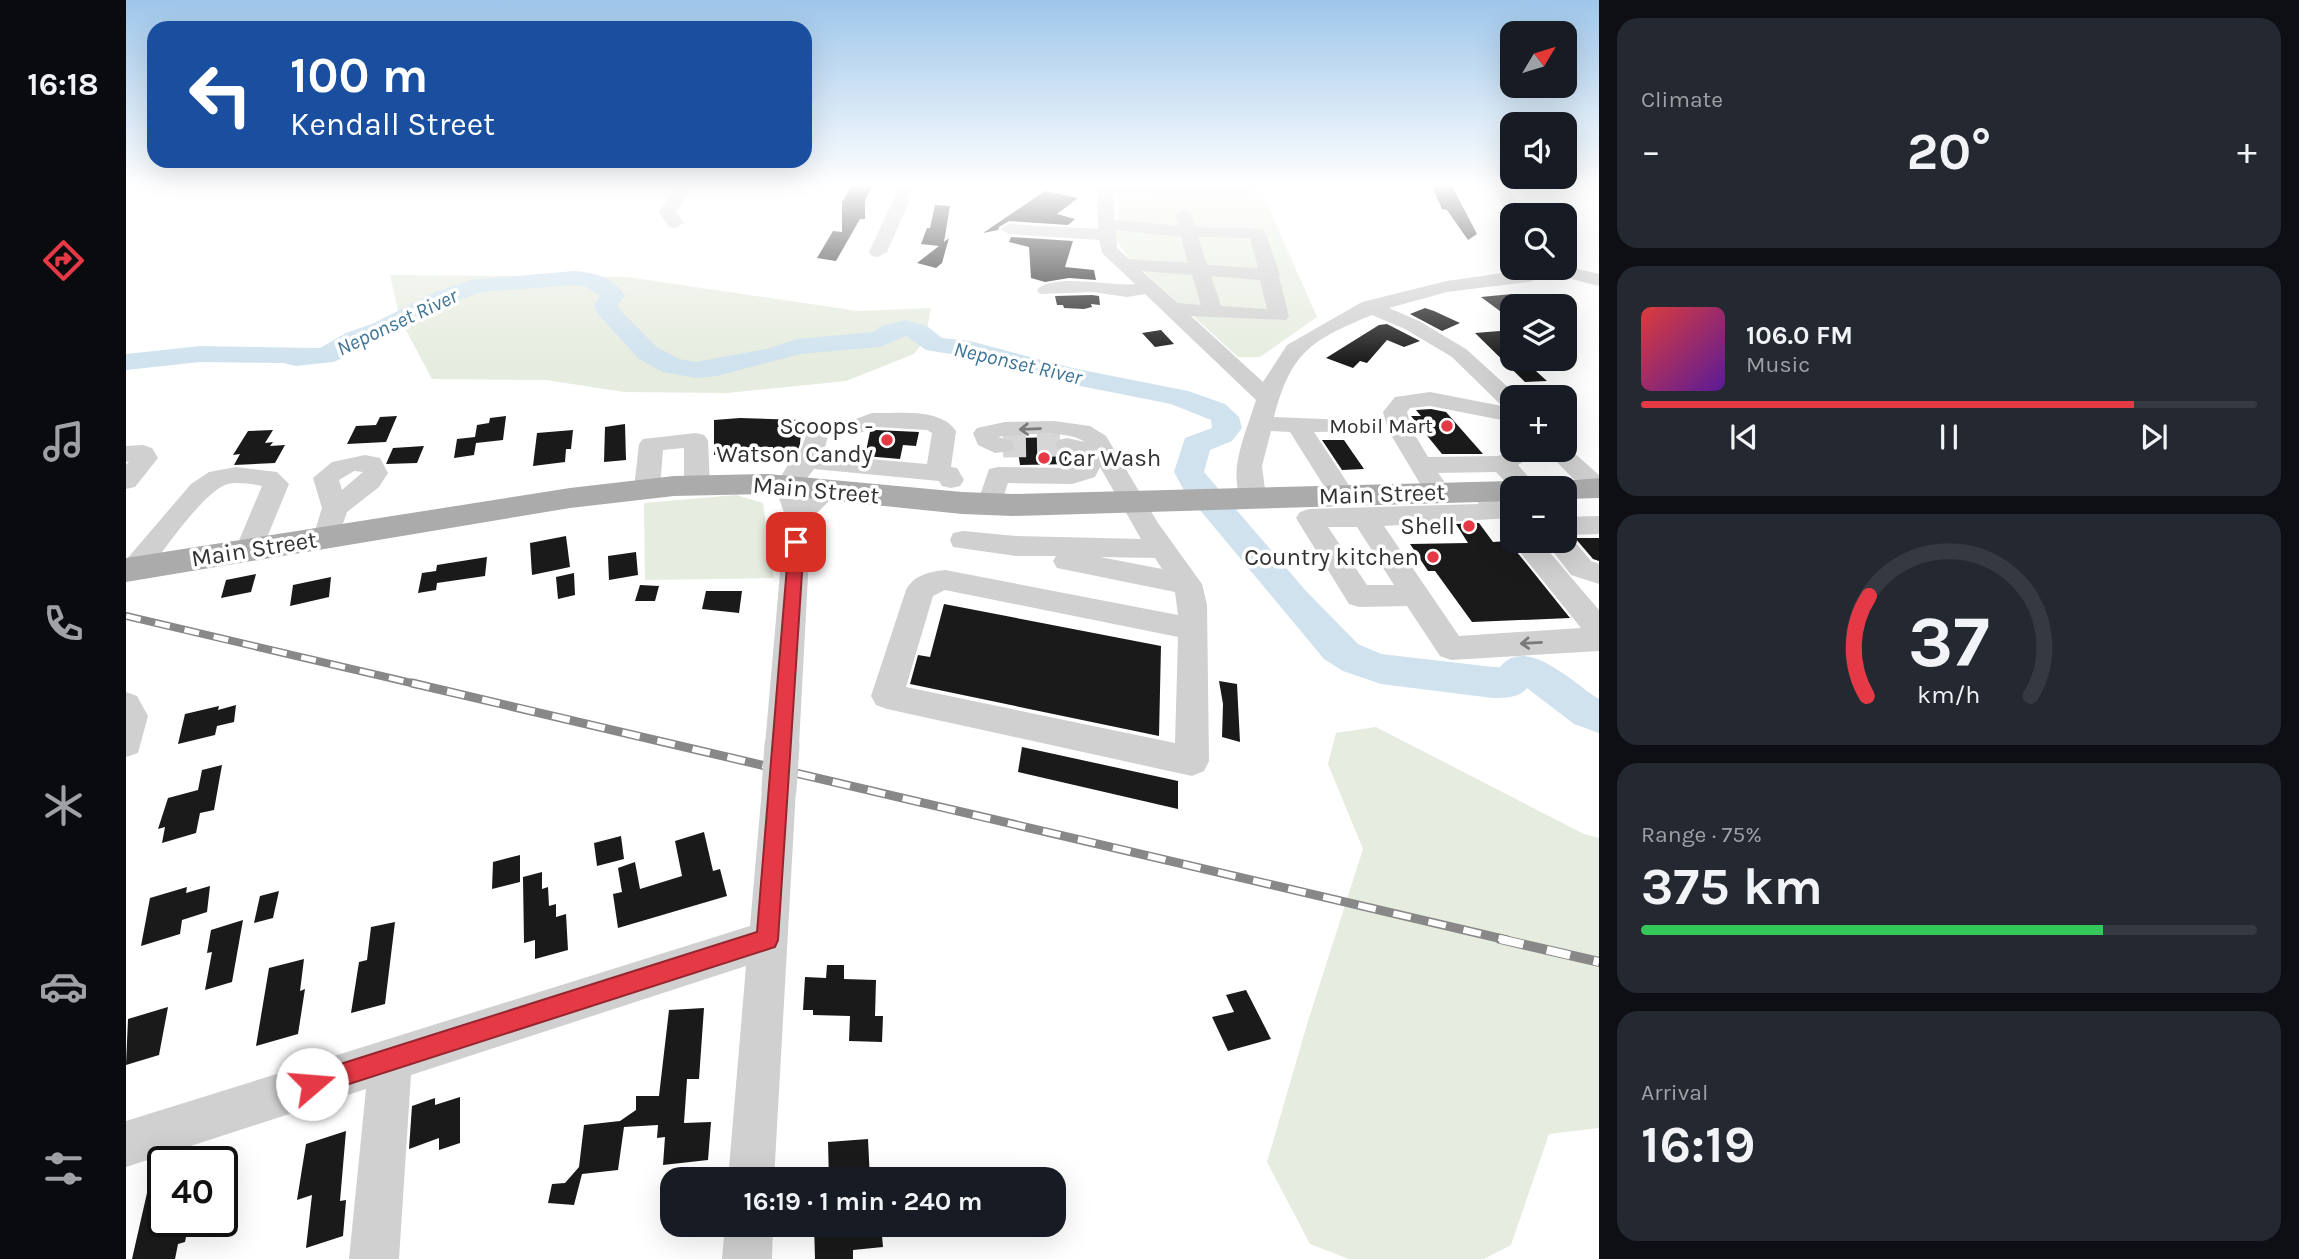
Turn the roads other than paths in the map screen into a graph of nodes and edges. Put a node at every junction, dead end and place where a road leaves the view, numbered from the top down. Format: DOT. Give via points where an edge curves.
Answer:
graph roads {
  1 [pos="881,245"];
  2 [pos="1107,245"];
  3 [pos="1192,245"];
  4 [pos="1261,245"];
  5 [pos="878,251"];
  6 [pos="1124,264"];
  7 [pos="1201,269"];
  8 [pos="1271,275"];
  9 [pos="1577,275"];
  10 [pos="1500,279"];
  11 [pos="1599,280"];
  12 [pos="1149,288"];
  13 [pos="1047,290"];
  14 [pos="1369,306"];
  15 [pos="1171,309"];
  16 [pos="1213,313"];
  17 [pos="1500,392"];
  18 [pos="1268,399"];
  19 [pos="1262,424"];
  20 [pos="1298,425"];
  21 [pos="1363,426"];
  22 [pos="1066,445"];
  23 [pos="1003,446"];
  24 [pos="126,454"];
  25 [pos="809,461"];
  26 [pos="1571,462"];
  27 [pos="1421,465"];
  28 [pos="1506,466"];
  29 [pos="126,481"];
  30 [pos="697,485"];
  31 [pos="788,486"];
  32 [pos="647,488"];
  33 [pos="943,488"];
  34 [pos="1598,488"];
  35 [pos="828,489"];
  36 [pos="1577,489"];
  37 [pos="1343,496"];
  38 [pos="1239,499"];
  39 [pos="1419,501"];
  40 [pos="1132,502"];
  41 [pos="990,504"];
  42 [pos="798,516"];
  43 [pos="1366,518"];
  44 [pos="1599,525"];
  45 [pos="1577,526"];
  46 [pos="963,540"];
  47 [pos="1016,546"];
  48 [pos="1164,549"];
  49 [pos="249,550"];
  50 [pos="1535,553"];
  51 [pos="1558,553"];
  52 [pos="1569,553"];
  53 [pos="131,569"];
  54 [pos="1599,573"];
  55 [pos="1188,584"];
  56 [pos="1415,595"];
  57 [pos="1599,599"];
  58 [pos="1193,629"];
  59 [pos="1599,630"];
  60 [pos="1599,639"];
  61 [pos="126,705"];
  62 [pos="126,743"];
  63 [pos="767,940"];
  64 [pos="391,1059"];
  65 [pos="126,1144"];
  66 [pos="752,1167"];
  67 [pos="748,1237"];
  68 [pos="373,1259"];
  69 [pos="747,1259"];
  1 -- 5 [label="street"];
  2 -- 6 [label="street"];
  3 -- 7 [label="street"];
  4 -- 8 [label="street"];
  6 -- 7 [label="street"];
  6 -- 12 [label="street"];
  7 -- 8 [label="street"];
  7 -- 16 [label="street"];
  8 -- 16 [label="street" via="1279,316"];
  9 -- 11 [label="street"];
  10 -- 14 [label="street"];
  12 -- 13 [label="street"];
  12 -- 15 [label="street"];
  14 -- 17 [label="street" via="1459,353"];
  14 -- 18 [label="street" via="1293,350"];
  15 -- 16 [label="street"];
  15 -- 18 [label="street"];
  18 -- 19 [label="street"];
  19 -- 20 [label="street"];
  19 -- 38 [label="street"];
  20 -- 21 [label="street"];
  20 -- 37 [label="street"];
  22 -- 41 [label="street" via="1083,449 1092,458 1086,471 1072,476 998,475"];
  40 -- 23 [label="street, one-way" via="1098,441 1088,433 1046,428 985,433 985,440"];
  24 -- 29 [label="street" via="143,453 146,458"];
  25 -- 31 [label="street"];
  25 -- 33 [label="street"];
  25 -- 33 [label="street" via="817,432 822,429 857,427 872,419 933,423 944,431"];
  26 -- 34 [label="street"];
  27 -- 28 [label="street"];
  27 -- 28 [label="street" via="1395,412 1403,402 1430,399 1472,407"];
  27 -- 39 [label="street"];
  28 -- 39 [label="main road, Main Street"];
  30 -- 31 [label="main road, Main Street"];
  30 -- 32 [label="main road, Main Street"];
  30 -- 32 [label="street" via="696,440 651,444"];
  31 -- 35 [label="main road, Main Street"];
  31 -- 42 [label="street"];
  32 -- 49 [label="main road, Main Street" via="331,523"];
  33 -- 35 [label="main road, Main Street"];
  33 -- 41 [label="main road, Main Street"];
  34 -- 36 [label="main road"];
  35 -- 42 [label="street"];
  37 -- 38 [label="main road, Main Street"];
  37 -- 39 [label="main road, Main Street"];
  38 -- 40 [label="main road, Main Street"];
  39 -- 43 [label="street"];
  40 -- 41 [label="main road, Main Street"];
  40 -- 48 [label="street"];
  42 -- 63 [label="street, bridge"];
  43 -- 56 [label="street"];
  43 -- 56 [label="street" via="1309,518 1359,596"];
  44 -- 45 [label="street"];
  46 -- 47 [label="street"];
  47 -- 48 [label="street"];
  47 -- 55 [label="street" via="1054,558"];
  48 -- 55 [label="street"];
  49 -- 53 [label="main road, Main Street"];
  49 -- 53 [label="street" via="276,484 268,478 236,475 218,478 200,490"];
  50 -- 59 [label="street"];
  51 -- 57 [label="street"];
  52 -- 54 [label="street" via="1581,568"];
  55 -- 58 [label="street"];
  60 -- 56 [label="street, one-way" via="1451,648"];
  58 -- 58 [label="street" via="1192,761 887,696 920,590 932,582 946,580"];
  61 -- 62 [label="street" via="132,716"];
  63 -- 64 [label="street"];
  63 -- 66 [label="street"];
  64 -- 65 [label="street"];
  64 -- 68 [label="street"];
  67 -- 69 [label="street"];
}
